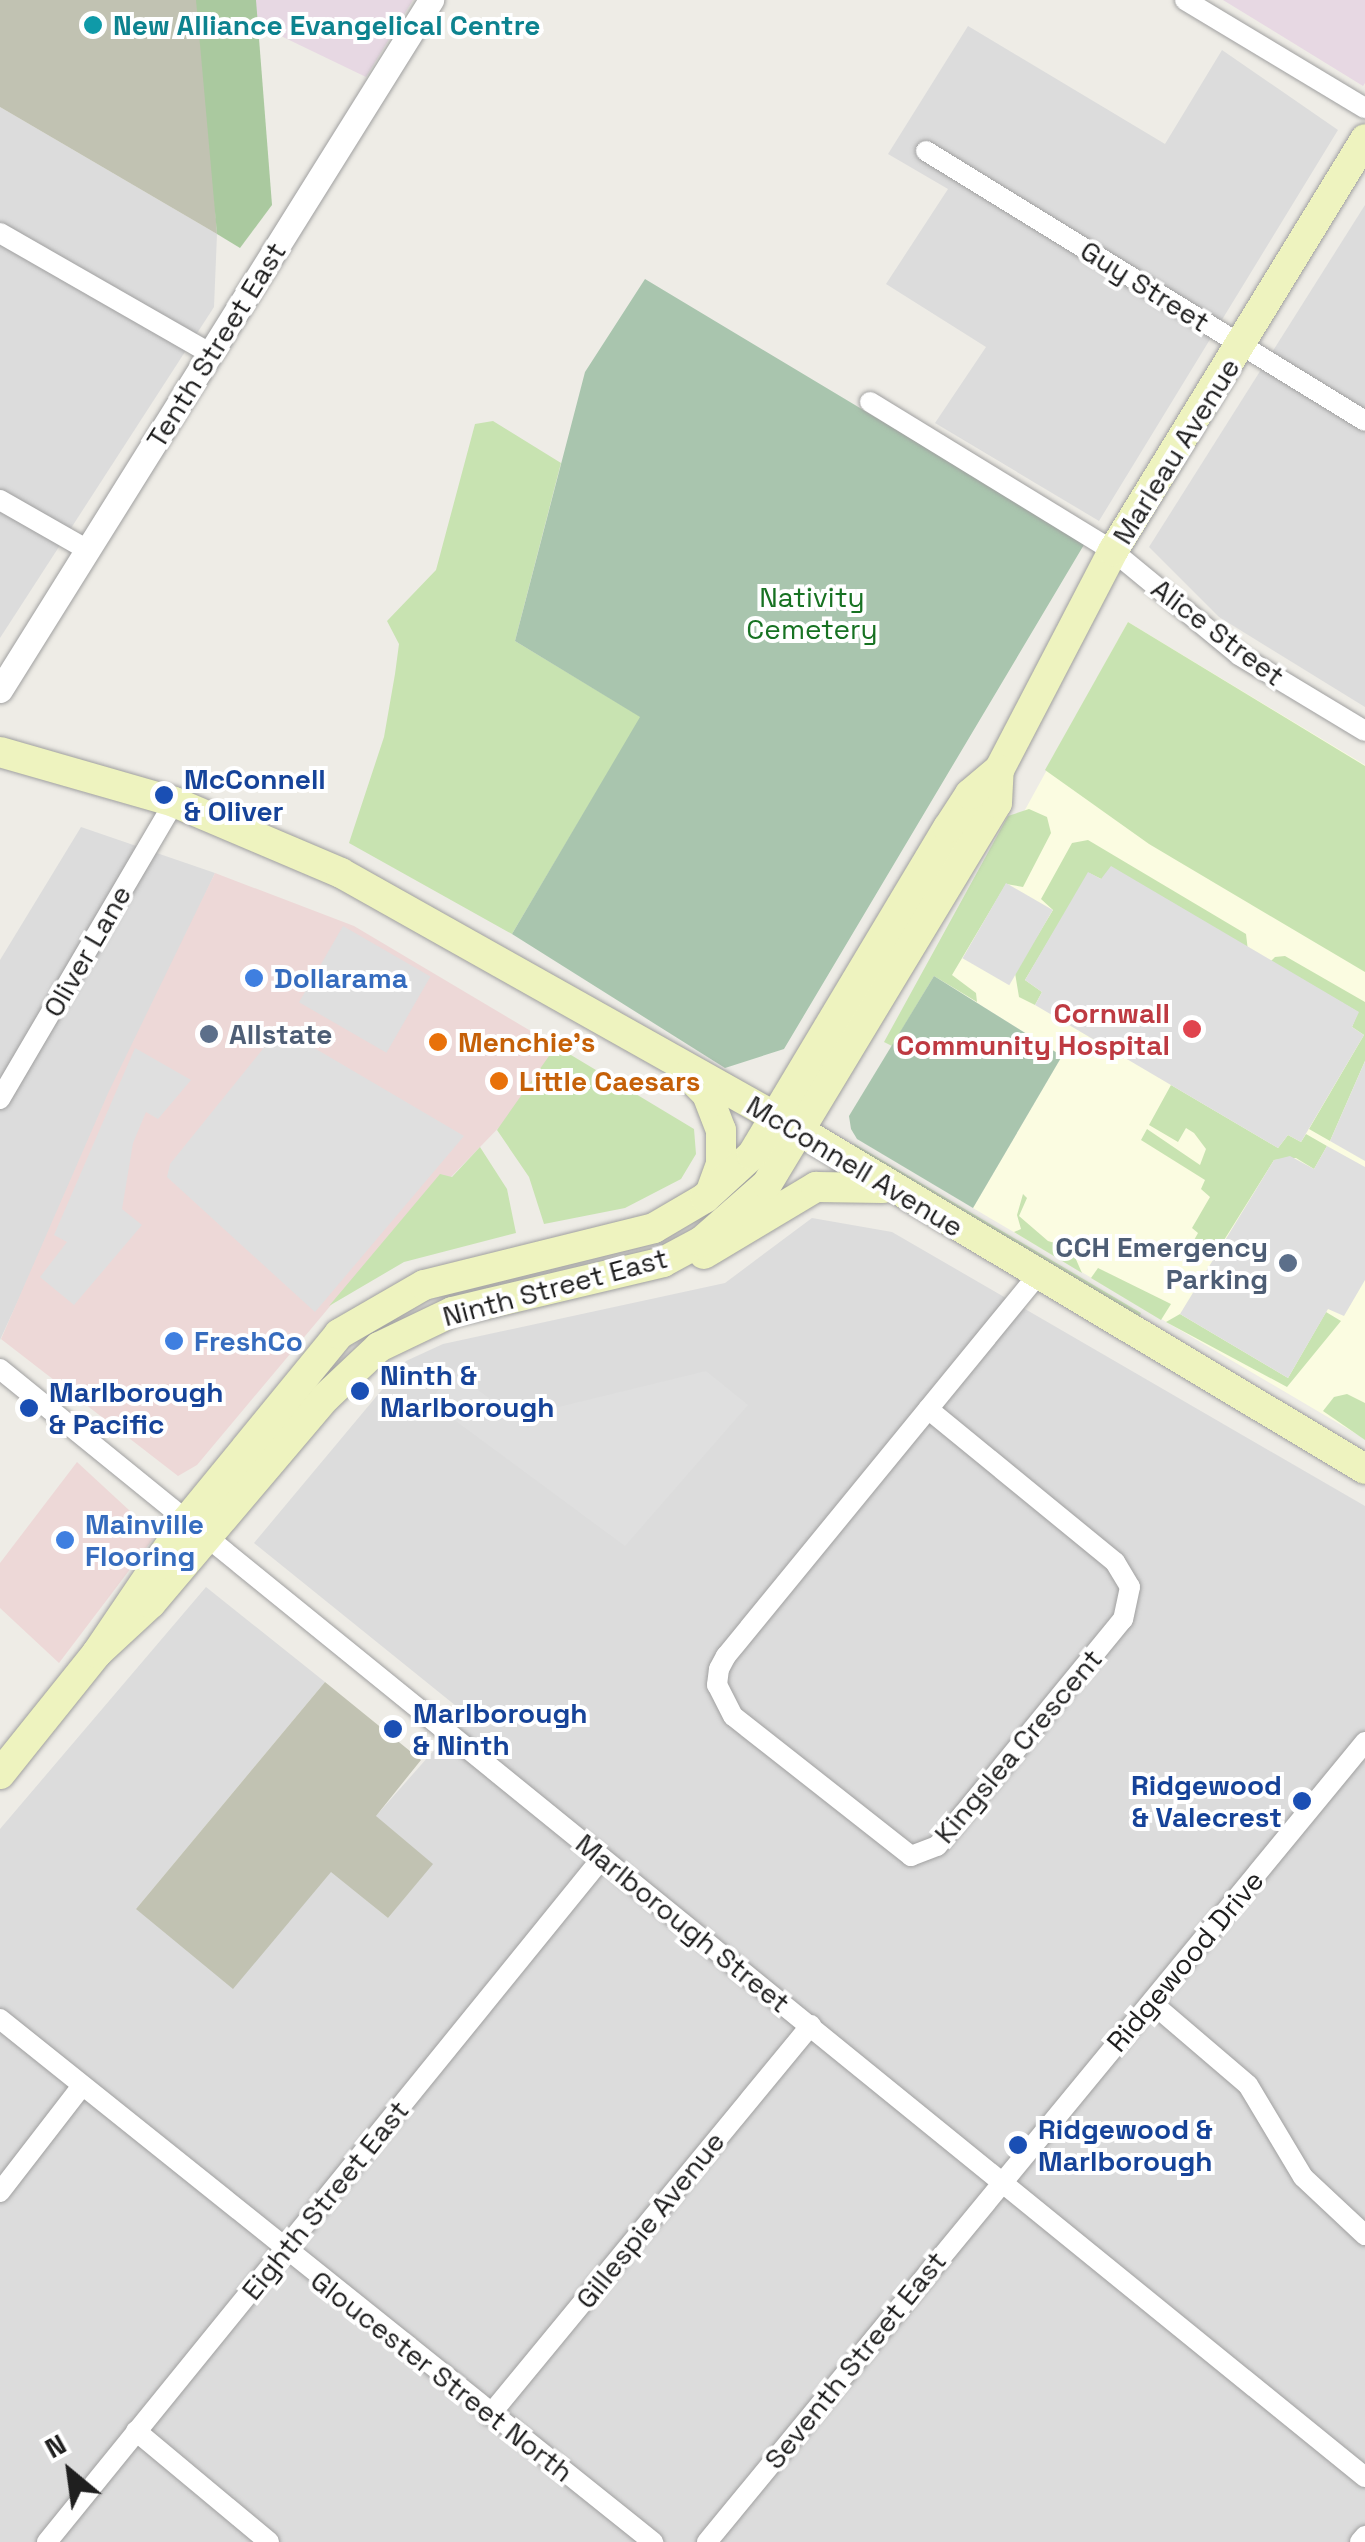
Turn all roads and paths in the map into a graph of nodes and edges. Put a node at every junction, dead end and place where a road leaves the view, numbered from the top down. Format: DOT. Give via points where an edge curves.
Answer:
graph roads {
  1 [pos="431,0"];
  2 [pos="1184,0"];
  3 [pos="1365,108"];
  4 [pos="1365,139"];
  5 [pos="926,151"];
  6 [pos="0,233"];
  7 [pos="1241,346"];
  8 [pos="211,354"];
  9 [pos="870,402"];
  10 [pos="1365,421"];
  11 [pos="0,500"];
  12 [pos="86,549"];
  13 [pos="1113,551"];
  14 [pos="0,690"];
  15 [pos="1365,731"];
  16 [pos="0,752"];
  17 [pos="999,770"];
  18 [pos="174,802"];
  19 [pos="666,1057"];
  20 [pos="0,1099"];
  21 [pos="774,1117"];
  22 [pos="802,1132"];
  23 [pos="890,1189"];
  24 [pos="708,1196"];
  25 [pos="638,1271"];
  26 [pos="1038,1274"];
  27 [pos="0,1369"];
  28 [pos="928,1409"];
  29 [pos="1365,1469"];
  30 [pos="198,1529"];
  31 [pos="1365,1742"];
  32 [pos="0,1774"];
  33 [pos="602,1858"];
  34 [pos="1152,2003"];
  35 [pos="0,2019"];
  36 [pos="811,2026"];
  37 [pos="82,2086"];
  38 [pos="1003,2179"];
  39 [pos="0,2192"];
  40 [pos="1365,2235"];
  41 [pos="284,2251"];
  42 [pos="490,2415"];
  43 [pos="136,2432"];
  44 [pos="1365,2477"];
  45 [pos="1365,2536"];
  46 [pos="47,2542"];
  47 [pos="269,2542"];
  48 [pos="653,2542"];
  49 [pos="706,2542"];
  50 [pos="1360,2542"];
  1 -- 8 [label="street, Tenth Street East"];
  2 -- 3 [label="street"];
  4 -- 7 [label="main road, Marleau Avenue"];
  5 -- 7 [label="street, Guy Street"];
  6 -- 8 [label="street"];
  7 -- 10 [label="street, Guy Street"];
  7 -- 13 [label="main road, Marleau Avenue"];
  8 -- 12 [label="street, Tenth Street East"];
  9 -- 13 [label="street, Alice Street"];
  11 -- 12 [label="street"];
  12 -- 14 [label="street, Tenth Street East"];
  13 -- 15 [label="street, Alice Street" via="1239,655"];
  13 -- 17 [label="main road, Marleau Avenue"];
  16 -- 18 [label="main road, McConnell Avenue"];
  17 -- 21 [label="main road, Marleau Avenue" via="970,794"];
  17 -- 22 [label="main road, Marleau Avenue" via="996,802"];
  18 -- 19 [label="main road, McConnell Avenue" via="341,873"];
  18 -- 20 [label="street, Oliver Lane"];
  19 -- 21 [label="main road, McConnell Avenue"];
  19 -- 24 [label="main road" via="702,1087 718,1118 723,1154"];
  21 -- 22 [label="main road, McConnell Avenue"];
  21 -- 24 [label="main road, Ninth Street East" via="752,1156"];
  22 -- 23 [label="main road, McConnell Avenue"];
  22 -- 25 [label="main road, Ninth Street East" via="767,1184 714,1232"];
  23 -- 25 [label="main road" via="816,1187 718,1248"];
  23 -- 26 [label="main road, McConnell Avenue"];
  24 -- 30 [label="main road, Ninth Street East" via="639,1235 452,1276 366,1314 318,1355"];
  25 -- 30 [label="main road, Ninth Street East" via="452,1312 379,1346"];
  26 -- 28 [label="street, Kingslea Crescent"];
  26 -- 29 [label="main road, McConnell Avenue"];
  27 -- 30 [label="street, Marlborough Street"];
  28 -- 28 [label="street, Kingslea Crescent" via="726,1656 717,1685 732,1716 912,1856 936,1846 1111,1634 1129,1607 1130,1587 1115,1562"];
  30 -- 32 [label="main road, Ninth Street East"];
  30 -- 33 [label="street, Marlborough Street"];
  31 -- 34 [label="street, Ridgewood Drive"];
  33 -- 36 [label="street, Marlborough Street"];
  33 -- 41 [label="street, Eighth Street East"];
  34 -- 38 [label="street, Ridgewood Drive"];
  34 -- 40 [label="street" via="1248,2085 1303,2177"];
  35 -- 37 [label="street, Gloucester Street North"];
  36 -- 38 [label="street, Marlborough Street"];
  36 -- 42 [label="street, Gillespie Avenue"];
  37 -- 39 [label="street"];
  37 -- 41 [label="street, Gloucester Street North"];
  38 -- 44 [label="street, Marlborough Street"];
  38 -- 49 [label="street, Seventh Street East"];
  41 -- 42 [label="street, Gloucester Street North"];
  41 -- 43 [label="street, Eighth Street East"];
  42 -- 48 [label="street, Gloucester Street North"];
  43 -- 46 [label="street, Eighth Street East"];
  43 -- 47 [label="street"];
  45 -- 50 [label="street"];
}
